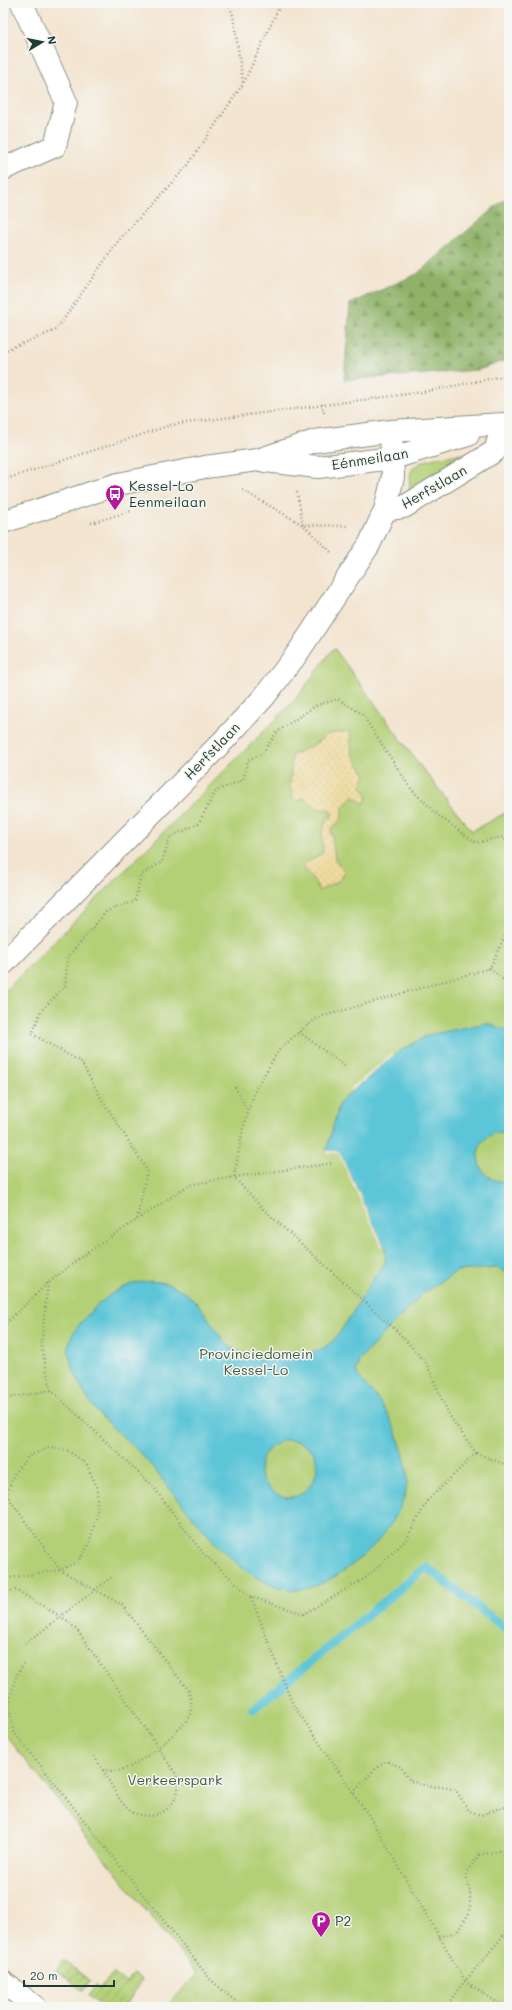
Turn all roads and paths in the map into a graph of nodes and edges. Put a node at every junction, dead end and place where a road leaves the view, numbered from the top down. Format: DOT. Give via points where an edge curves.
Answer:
graph roads {
  1 [pos="22,3"];
  2 [pos="228,3"];
  3 [pos="281,3"];
  4 [pos="243,84"];
  5 [pos="3,169"];
  6 [pos="3,351"];
  7 [pos="509,374"];
  8 [pos="506,424"];
  9 [pos="391,431"];
  10 [pos="393,458"];
  11 [pos="258,460"];
  12 [pos="291,464"];
  13 [pos="205,467"];
  14 [pos="3,480"];
  15 [pos="385,510"];
  16 [pos="3,522"];
  17 [pos="303,525"];
  18 [pos="375,531"];
  19 [pos="355,567"];
  20 [pos="509,842"];
  21 [pos="509,927"];
  22 [pos="3,964"];
  23 [pos="490,968"];
  24 [pos="509,984"];
  25 [pos="299,1032"];
  26 [pos="346,1067"];
  27 [pos="235,1087"];
  28 [pos="248,1111"];
  29 [pos="334,1162"];
  30 [pos="234,1177"];
  31 [pos="137,1220"];
  32 [pos="48,1283"];
  33 [pos="3,1326"];
  34 [pos="51,1390"];
  35 [pos="3,1399"];
  36 [pos="476,1453"];
  37 [pos="509,1466"];
  38 [pos="3,1492"];
  39 [pos="6,1494"];
  40 [pos="3,1504"];
  41 [pos="60,1570"];
  42 [pos="113,1576"];
  43 [pos="3,1579"];
  44 [pos="3,1586"];
  45 [pos="3,1592"];
  46 [pos="251,1597"];
  47 [pos="25,1644"];
  48 [pos="24,1663"];
  49 [pos="94,1756"];
  50 [pos="103,1770"];
  51 [pos="353,1793"];
  52 [pos="509,1808"];
  53 [pos="509,1855"];
  54 [pos="509,1929"];
  55 [pos="439,1937"];
  56 [pos="465,1981"];
  57 [pos="3,1982"];
  58 [pos="35,2007"];
  59 [pos="242,2007"];
  60 [pos="446,2007"];
  61 [pos="504,2007"];
  1 -- 5 [label="street" via="66,102 55,146"];
  2 -- 4 [label="path" via="233,15"];
  3 -- 4 [label="path"];
  4 -- 6 [label="path" via="188,165 119,240 56,330"];
  7 -- 14 [label="path" via="423,392 171,425"];
  8 -- 9 [label="street, Eénmeilaan"];
  8 -- 10 [label="street, Eénmeilaan"];
  8 -- 15 [label="street, Herfstlaan" via="495,451 404,507"];
  9 -- 10 [label="street, Herfstlaan"];
  9 -- 11 [label="street, Eénmeilaan" via="315,442"];
  10 -- 12 [label="street, Eénmeilaan" via="318,467"];
  10 -- 15 [label="street, Herfstlaan" via="393,477"];
  11 -- 12 [label="street, Eénmeilaan"];
  11 -- 13 [label="street, Eénmeilaan"];
  12 -- 17 [label="path"];
  13 -- 16 [label="street, Eénmeilaan" via="118,484"];
  13 -- 17 [label="path"];
  15 -- 18 [label="street, Herfstlaan"];
  17 -- 18 [label="path" via="357,525"];
  17 -- 19 [label="path" via="338,558"];
  18 -- 19 [label="street, Herfstlaan"];
  19 -- 22 [label="street, Herfstlaan" via="297,654 264,697"];
  20 -- 31 [label="path" via="501,837 476,843 440,817 411,789 362,714 338,699 317,705 276,732 262,754 248,760 242,780 216,791 198,824 170,837 162,862 141,875 135,901 106,911 68,958 65,986 41,1011 32,1034 81,1062 147,1170"];
  21 -- 23 [label="path"];
  23 -- 24 [label="path"];
  23 -- 25 [label="path" via="317,1018"];
  25 -- 26 [label="path"];
  25 -- 28 [label="path" via="279,1050 256,1088"];
  27 -- 28 [label="path"];
  28 -- 30 [label="path"];
  29 -- 30 [label="path"];
  30 -- 31 [label="path" via="189,1184"];
  30 -- 36 [label="path" via="262,1208 398,1332 426,1363 449,1415"];
  31 -- 32 [label="path" via="81,1257"];
  32 -- 33 [label="path"];
  32 -- 34 [label="path" via="41,1345"];
  34 -- 35 [label="path"];
  34 -- 46 [label="path" via="152,1485 202,1552"];
  36 -- 37 [label="path"];
  36 -- 46 [label="path" via="427,1501 406,1540 367,1577 304,1614"];
  38 -- 39 [label="path"];
  39 -- 40 [label="path"];
  39 -- 41 [label="path"];
  39 -- 41 [label="path" via="15,1472 29,1456 51,1447 68,1451 86,1463 97,1487 97,1515 88,1548 77,1562"];
  41 -- 43 [label="path"];
  41 -- 50 [label="path" via="122,1605 189,1691 192,1706 188,1718 172,1736 126,1769 114,1772"];
  42 -- 47 [label="path, bridge"];
  43 -- 44 [label="path"];
  45 -- 50 [label="path, bridge" via="16,1590 68,1621 77,1630 177,1778 176,1798 164,1812 154,1816 135,1813 127,1808"];
  46 -- 51 [label="path" via="292,1703"];
  48 -- 59 [label="path" via="16,1676 8,1703 13,1730 210,1979"];
  49 -- 50 [label="path"];
  51 -- 52 [label="path" via="386,1761 401,1767 410,1781 455,1790 469,1811 481,1815 503,1807"];
  51 -- 55 [label="path" via="371,1819"];
  53 -- 55 [label="path" via="499,1851 479,1855 466,1873 470,1892 470,1912 457,1932"];
  54 -- 56 [label="path"];
  55 -- 56 [label="path"];
  56 -- 60 [label="path"];
  56 -- 61 [label="path"];
  57 -- 58 [label="street"];
}
